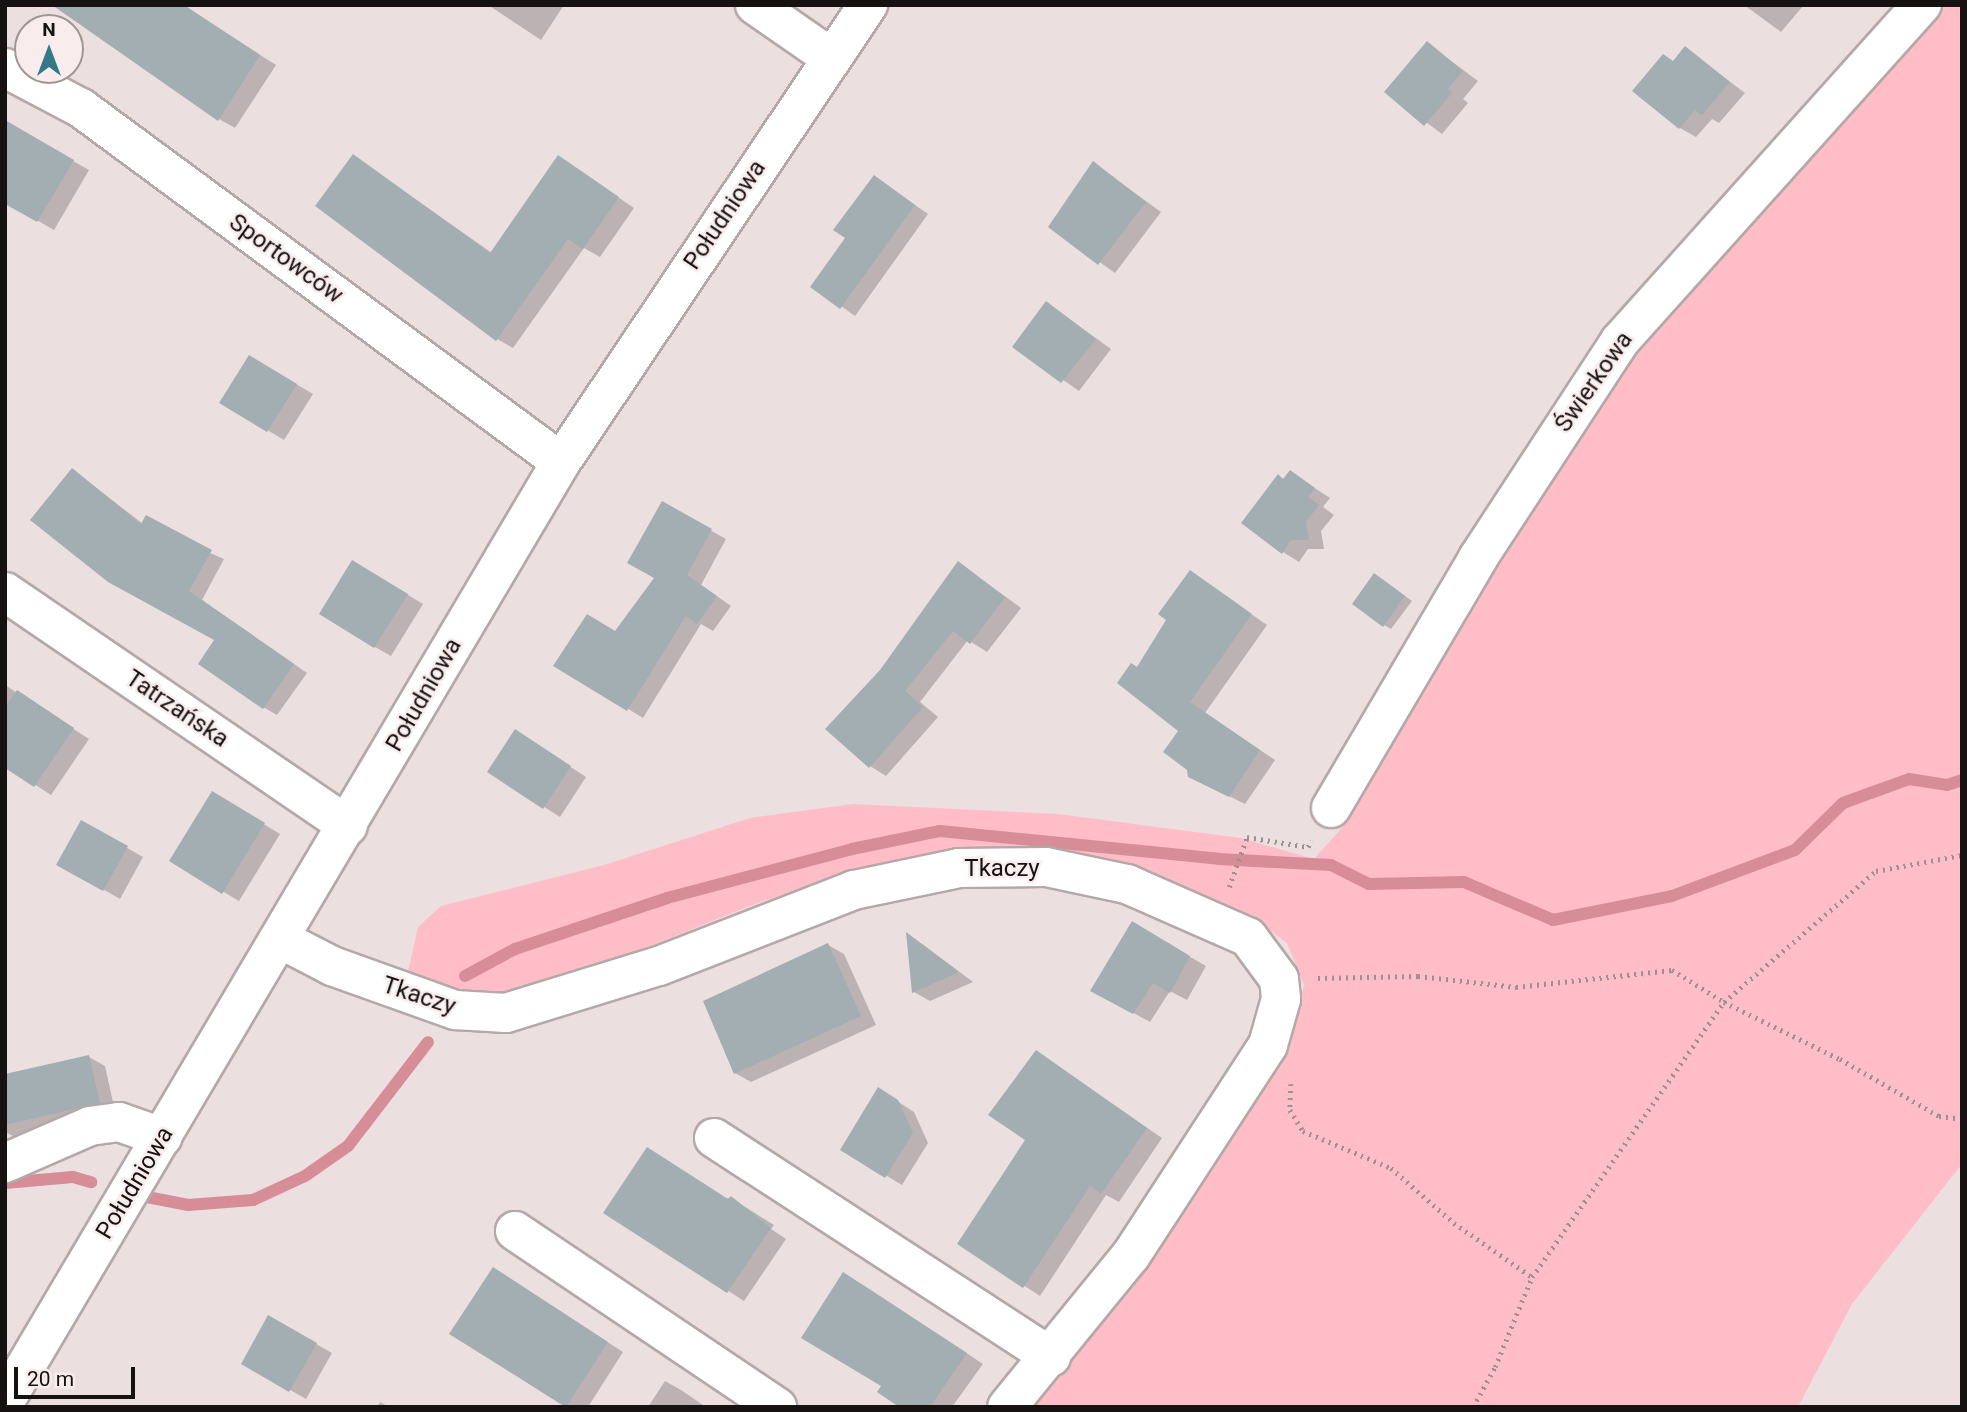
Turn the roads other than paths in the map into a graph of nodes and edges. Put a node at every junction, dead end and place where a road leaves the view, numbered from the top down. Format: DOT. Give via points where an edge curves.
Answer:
graph roads {
  1 [pos="755,5"];
  2 [pos="868,5"];
  3 [pos="1922,5"];
  4 [pos="830,57"];
  5 [pos="5,68"];
  6 [pos="561,462"];
  7 [pos="5,592"];
  8 [pos="1331,807"];
  9 [pos="348,826"];
  10 [pos="279,939"];
  11 [pos="162,1137"];
  12 [pos="714,1138"];
  13 [pos="5,1163"];
  14 [pos="516,1231"];
  15 [pos="1051,1357"];
  16 [pos="5,1401"];
  17 [pos="777,1407"];
  18 [pos="1007,1407"];
  1 -- 4 [label="street"];
  2 -- 4 [label="street, Południowa"];
  3 -- 8 [label="street, Świerkowa" via="1620,341 1478,558"];
  4 -- 6 [label="street, Południowa"];
  5 -- 6 [label="street, Sportowców" via="80,108"];
  6 -- 9 [label="street, Południowa"];
  7 -- 9 [label="street, Tatrzańska"];
  9 -- 10 [label="street, Południowa"];
  10 -- 11 [label="street, Południowa"];
  10 -- 15 [label="street, Tkaczy" via="332,966 455,1010 506,1013 659,966 854,890 959,868 1046,867 1127,884 1226,924 1248,937 1279,979 1277,1023 1226,1114 1131,1255"];
  11 -- 13 [label="street" via="119,1122 90,1126"];
  11 -- 16 [label="street, Południowa"];
  12 -- 15 [label="street"];
  14 -- 17 [label="street"];
  15 -- 18 [label="street"];
}
